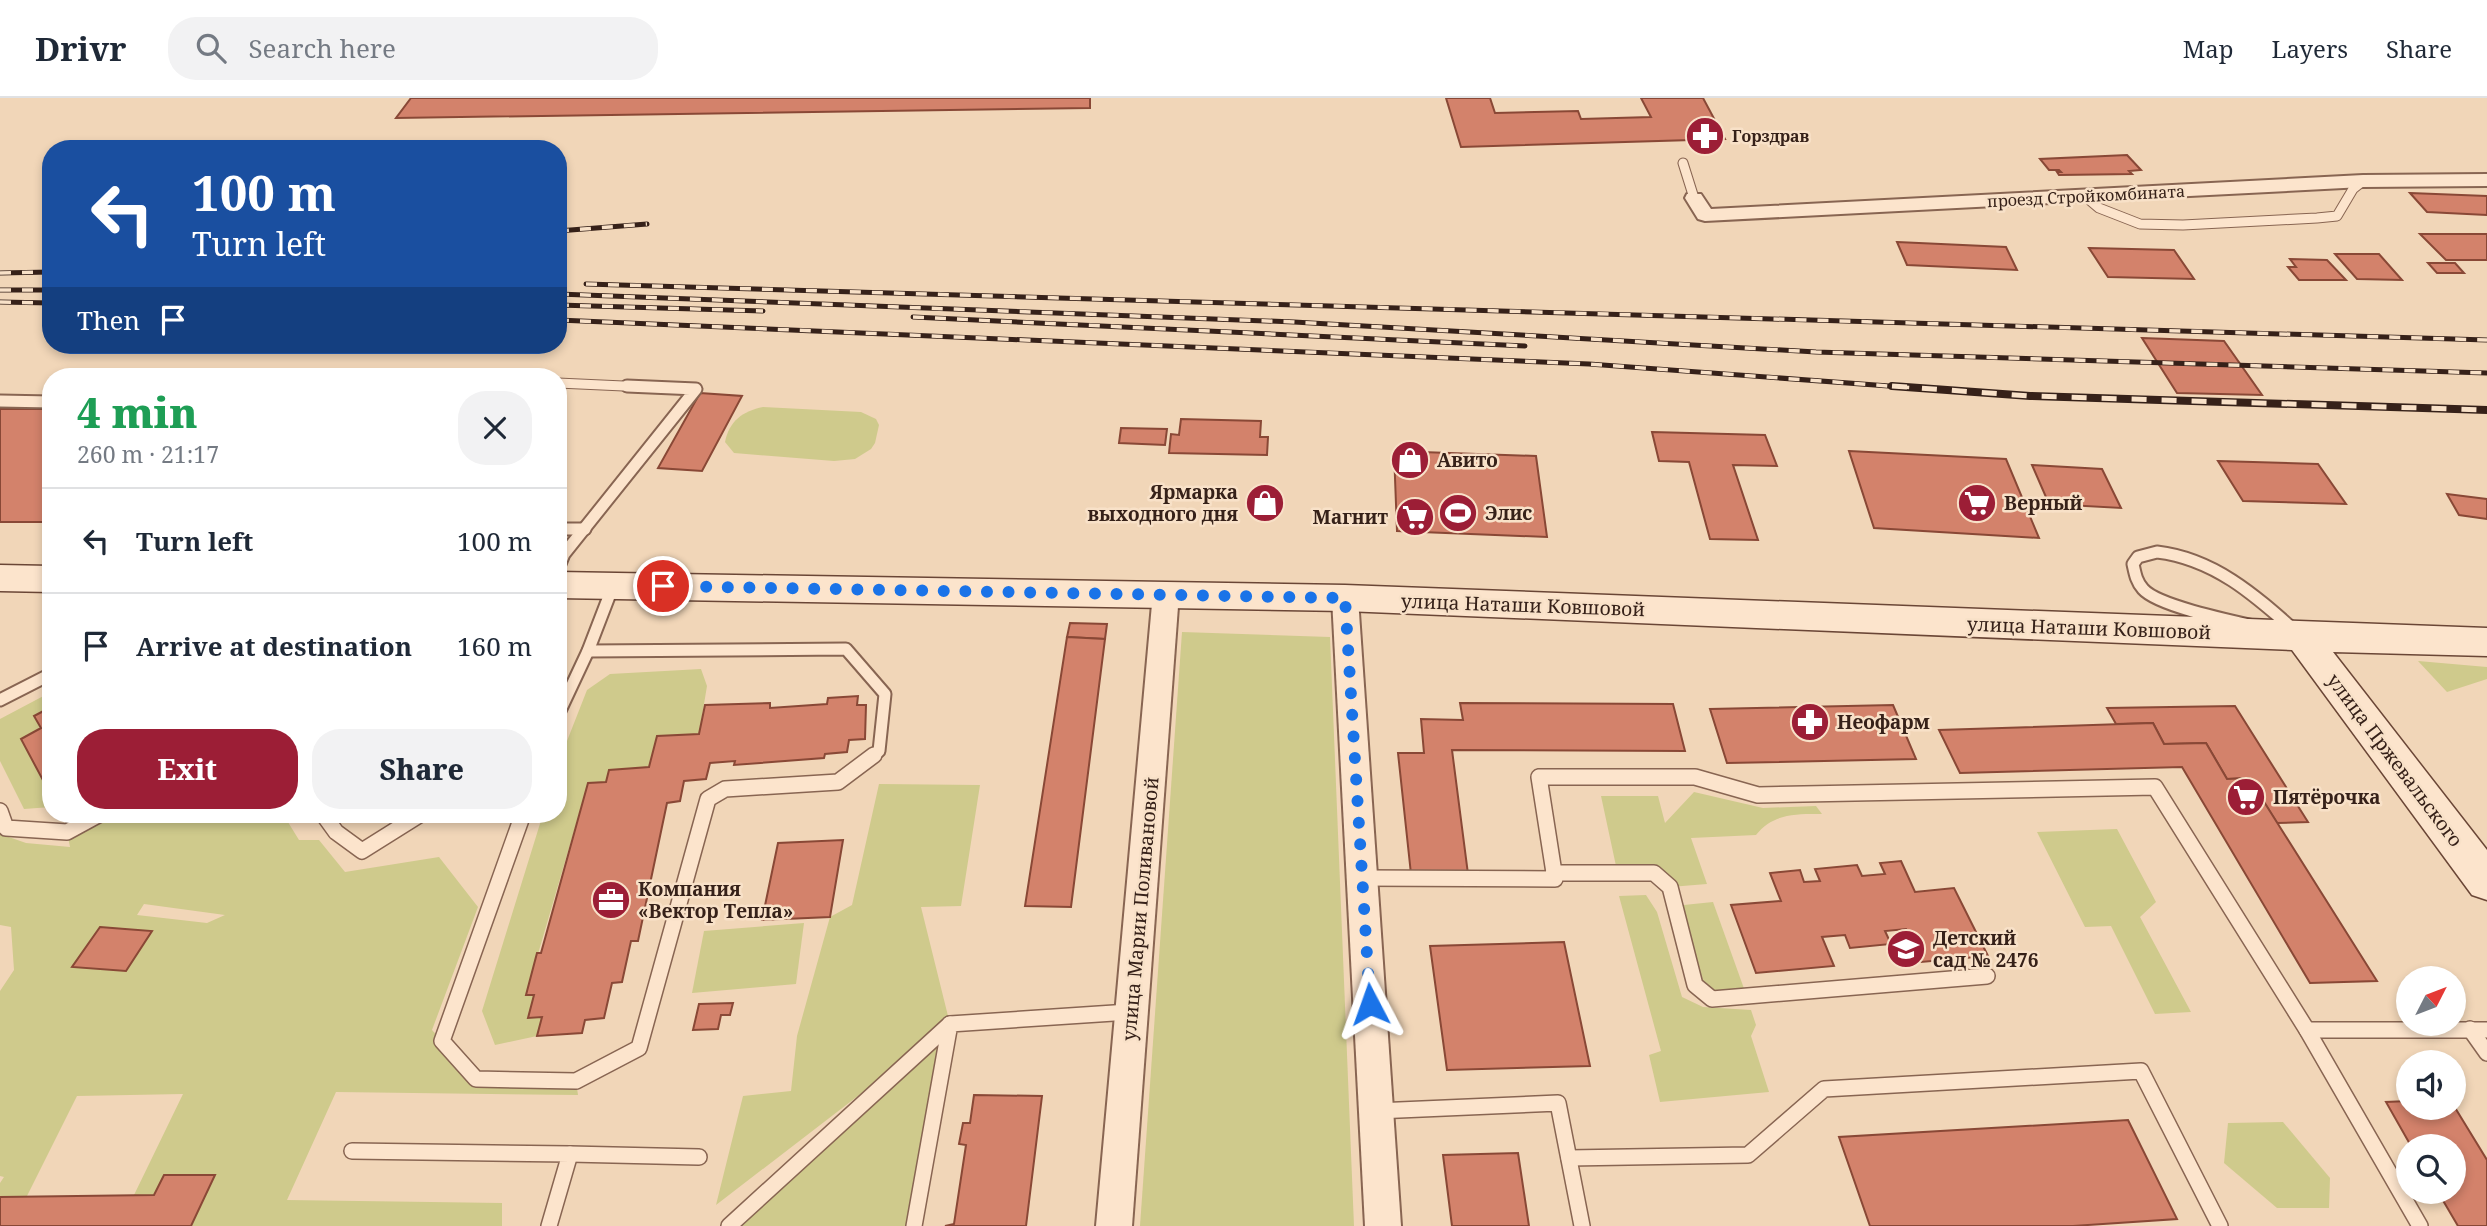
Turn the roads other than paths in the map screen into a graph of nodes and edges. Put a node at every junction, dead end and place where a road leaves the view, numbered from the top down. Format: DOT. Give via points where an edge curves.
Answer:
graph roads {
  1 [pos="1684,163"];
  2 [pos="2487,180"];
  3 [pos="2363,181"];
  4 [pos="2086,197"];
  5 [pos="1694,198"];
  6 [pos="567,383"];
  7 [pos="0,401"];
  8 [pos="42,402"];
  9 [pos="567,529"];
  10 [pos="585,529"];
  11 [pos="567,550"];
  12 [pos="0,578"];
  13 [pos="42,579"];
  14 [pos="567,585"];
  15 [pos="613,586"];
  16 [pos="1166,593"];
  17 [pos="1345,598"];
  18 [pos="2302,637"];
  19 [pos="2487,642"];
  20 [pos="588,651"];
  21 [pos="42,679"];
  22 [pos="567,696"];
  23 [pos="0,700"];
  24 [pos="0,811"];
  25 [pos="84,823"];
  26 [pos="330,823"];
  27 [pos="407,823"];
  28 [pos="520,823"];
  29 [pos="1554,873"];
  30 [pos="1362,878"];
  31 [pos="2487,882"];
  32 [pos="1987,976"];
  33 [pos="1131,1012"];
  34 [pos="950,1024"];
  35 [pos="2470,1029"];
  36 [pos="2307,1030"];
  37 [pos="2487,1030"];
  38 [pos="2487,1053"];
  39 [pos="1376,1111"];
  40 [pos="352,1151"];
  41 [pos="570,1154"];
  42 [pos="699,1157"];
  43 [pos="1569,1158"];
  44 [pos="549,1226"];
  45 [pos="729,1226"];
  46 [pos="914,1226"];
  47 [pos="1114,1226"];
  48 [pos="1383,1226"];
  49 [pos="1582,1226"];
  50 [pos="2220,1226"];
  51 [pos="2420,1226"];
  1 -- 5 [label="lane"];
  2 -- 3 [label="street, проезд Стройкомбината"];
  3 -- 4 [label="street, проезд Стройкомбината"];
  3 -- 4 [label="lane" via="2350,190 2336,216 2317,218 2140,224 2099,208"];
  4 -- 5 [label="street, проезд Стройкомбината" via="1705,215"];
  6 -- 10 [label="lane" via="696,389"];
  7 -- 8 [label="lane"];
  9 -- 10 [label="lane"];
  10 -- 11 [label="lane"];
  12 -- 13 [label="street"];
  14 -- 15 [label="street, улица Наташи Ковшовой"];
  15 -- 16 [label="street, улица Наташи Ковшовой"];
  15 -- 20 [label="lane"];
  16 -- 17 [label="street, улица Наташи Ковшовой"];
  16 -- 33 [label="street, улица Марии Поливановой"];
  17 -- 18 [label="street, улица Наташи Ковшовой"];
  17 -- 30 [label="street"];
  18 -- 18 [label="lane" via="2246,587 2184,556 2157,552 2133,564 2141,586 2163,602"];
  18 -- 19 [label="street, улица Наташи Ковшовой"];
  18 -- 31 [label="street, улица Пржевальского"];
  20 -- 22 [label="lane"];
  20 -- 28 [label="lane" via="846,649 885,694 879,751 838,782 725,789 708,799 639,1048 576,1081 476,1079 442,1041"];
  21 -- 23 [label="lane"];
  24 -- 25 [label="lane" via="6,828 67,832"];
  26 -- 27 [label="lane" via="362,851"];
  29 -- 30 [label="lane" via="1555,879"];
  29 -- 32 [label="lane" via="1654,873 1670,887 1695,985 1712,999"];
  29 -- 36 [label="lane" via="1539,777 1695,777 1758,795 2155,787"];
  30 -- 39 [label="street"];
  33 -- 34 [label="lane"];
  33 -- 47 [label="street, улица Марии Поливановой"];
  34 -- 45 [label="lane"];
  34 -- 46 [label="lane"];
  35 -- 36 [label="lane"];
  35 -- 37 [label="lane"];
  35 -- 38 [label="lane"];
  36 -- 51 [label="lane"];
  39 -- 43 [label="lane" via="1558,1103"];
  39 -- 48 [label="street"];
  40 -- 41 [label="lane"];
  41 -- 42 [label="lane"];
  41 -- 44 [label="lane"];
  43 -- 49 [label="lane"];
  43 -- 50 [label="lane" via="1748,1156 1824,1089 2141,1071"];
}
